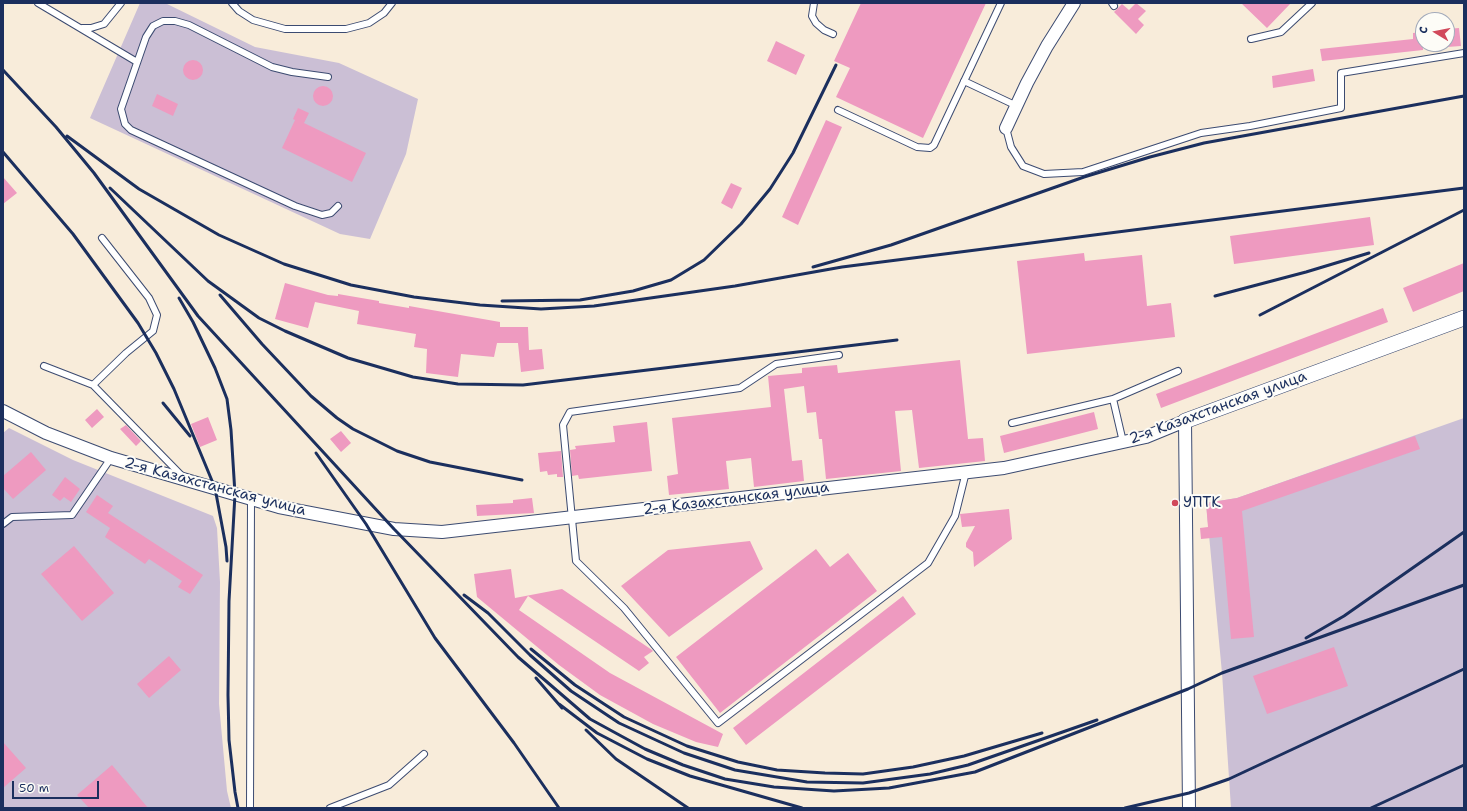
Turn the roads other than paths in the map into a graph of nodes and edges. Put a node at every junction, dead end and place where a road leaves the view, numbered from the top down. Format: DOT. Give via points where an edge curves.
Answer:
graph roads {
  1 [pos="38,3"];
  2 [pos="121,3"];
  3 [pos="232,3"];
  4 [pos="392,3"];
  5 [pos="814,3"];
  6 [pos="1001,3"];
  7 [pos="1074,3"];
  8 [pos="1312,3"];
  9 [pos="80,28"];
  10 [pos="833,34"];
  11 [pos="1252,39"];
  12 [pos="1464,54"];
  13 [pos="136,62"];
  14 [pos="328,77"];
  15 [pos="964,81"];
  16 [pos="1017,106"];
  17 [pos="838,110"];
  18 [pos="1006,128"];
  19 [pos="338,206"];
  20 [pos="102,238"];
  21 [pos="1464,318"];
  22 [pos="839,355"];
  23 [pos="44,366"];
  24 [pos="1178,371"];
  25 [pos="93,385"];
  26 [pos="1112,399"];
  27 [pos="3,411"];
  28 [pos="1185,421"];
  29 [pos="1012,424"];
  30 [pos="1123,442"];
  31 [pos="112,458"];
  32 [pos="966,472"];
  33 [pos="186,480"];
  34 [pos="251,499"];
  35 [pos="571,518"];
  36 [pos="3,524"];
  37 [pos="424,754"];
  38 [pos="250,808"];
  39 [pos="330,808"];
  40 [pos="1188,808"];
  1 -- 9 [label="lane"];
  2 -- 9 [label="lane" via="104,24"];
  3 -- 4 [label="lane" via="253,20 284,29 346,29 369,23 384,13"];
  5 -- 10 [label="lane" via="812,16 816,23"];
  6 -- 15 [label="lane"];
  7 -- 16 [label="street" via="1047,46"];
  8 -- 11 [label="lane" via="1281,32"];
  9 -- 13 [label="lane"];
  12 -- 18 [label="lane" via="1340,73 1341,108 1250,126 1201,132 1083,172 1044,174 1023,166 1011,147"];
  13 -- 14 [label="lane" via="146,36 153,26 162,21 175,21 189,25 272,67"];
  13 -- 19 [label="lane" via="121,109 125,124 131,130 295,206 322,215 331,213"];
  15 -- 16 [label="lane"];
  15 -- 17 [label="lane" via="934,145 930,148 917,147"];
  16 -- 18 [label="street"];
  20 -- 25 [label="lane" via="149,298 157,315 154,331 126,353"];
  21 -- 28 [label="street, 2-я Казахстанская улица"];
  22 -- 35 [label="lane" via="776,364 740,388 570,412 563,425"];
  23 -- 25 [label="lane"];
  24 -- 26 [label="lane"];
  25 -- 33 [label="lane"];
  26 -- 29 [label="lane"];
  26 -- 30 [label="lane"];
  27 -- 31 [label="street, 2-я Казахстанская улица" via="46,433"];
  28 -- 30 [label="street, 2-я Казахстанская улица" via="1146,437"];
  28 -- 40 [label="street"];
  30 -- 32 [label="street, 2-я Казахстанская улица" via="1004,468"];
  31 -- 33 [label="street, 2-я Казахстанская улица"];
  31 -- 36 [label="lane" via="72,515 12,517"];
  32 -- 35 [label="street, 2-я Казахстанская улица"];
  32 -- 35 [label="lane" via="955,516 928,563 718,723 624,608 576,561"];
  33 -- 34 [label="street, 2-я Казахстанская улица"];
  34 -- 35 [label="street, 2-я Казахстанская улица" via="387,528 442,532"];
  34 -- 38 [label="lane"];
  37 -- 39 [label="lane" via="388,785"];
}
